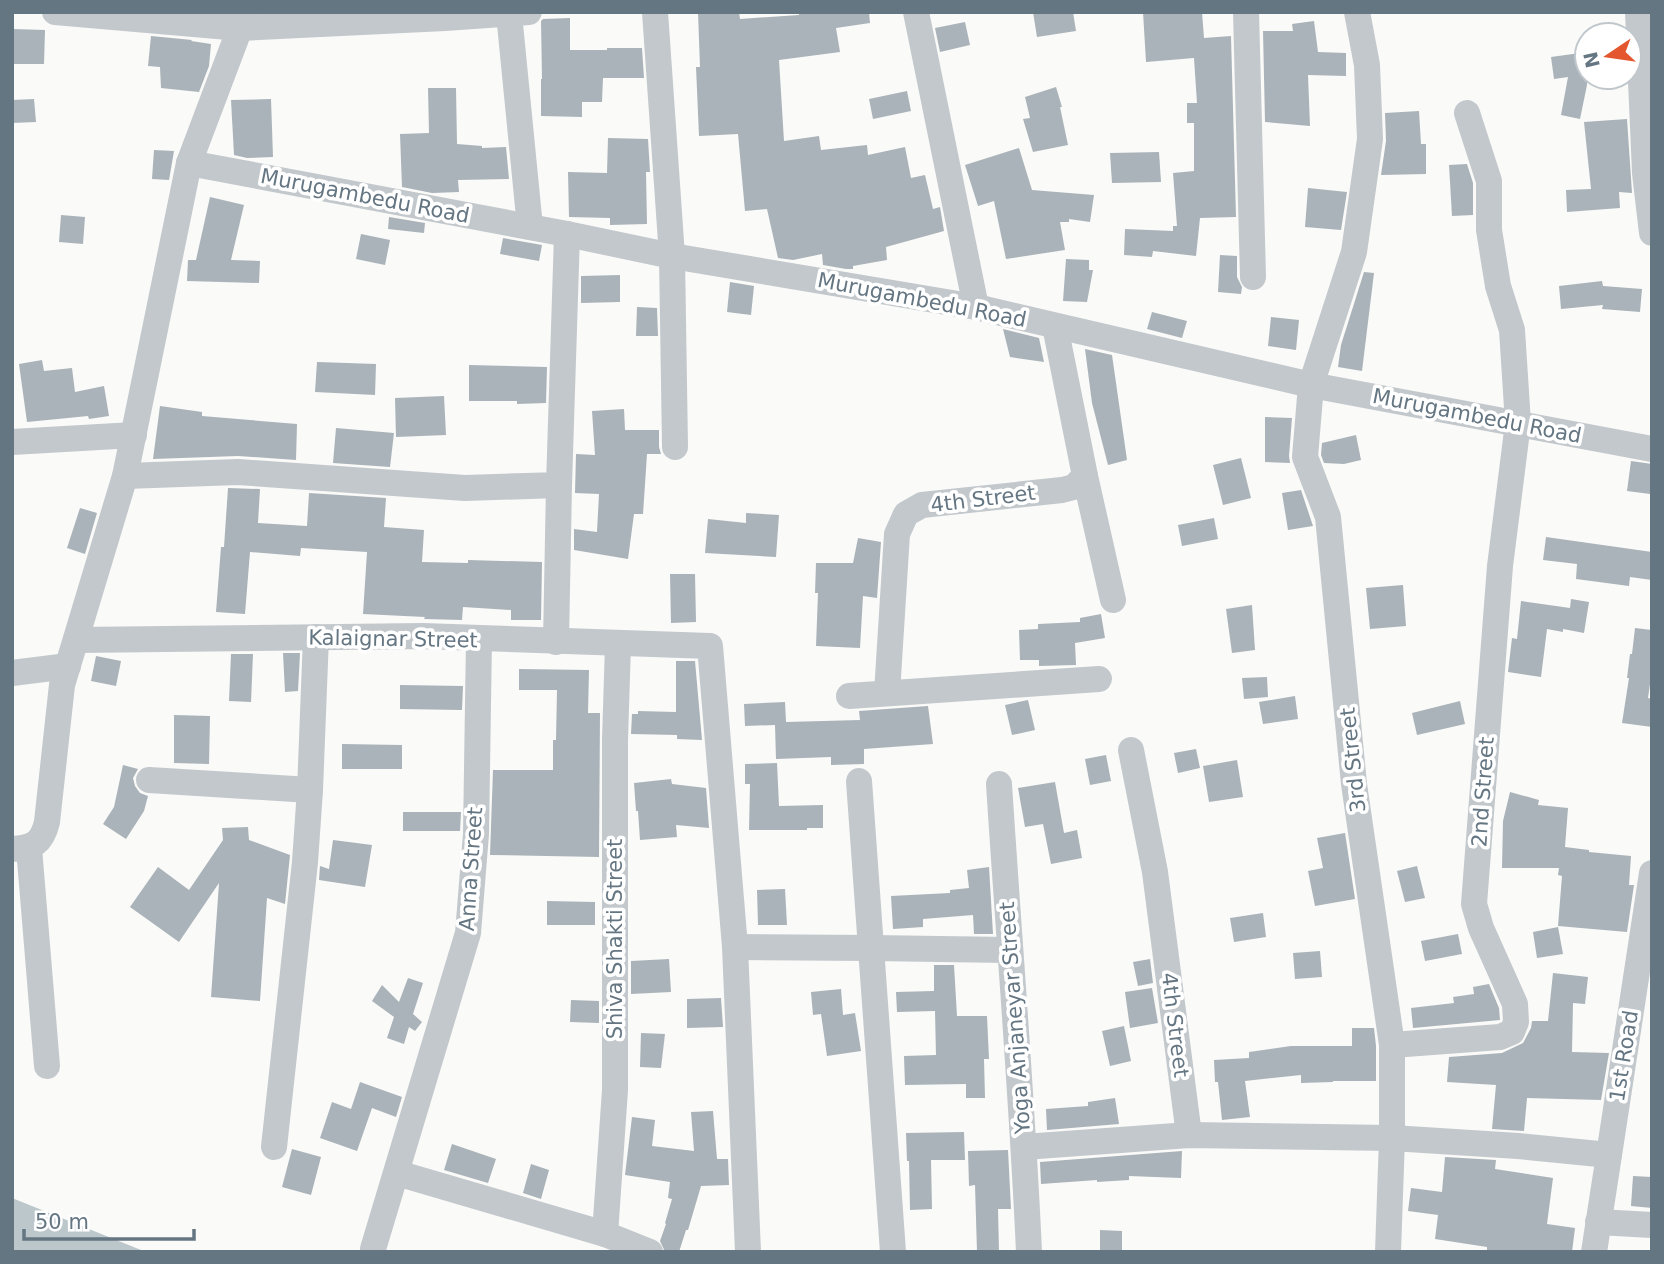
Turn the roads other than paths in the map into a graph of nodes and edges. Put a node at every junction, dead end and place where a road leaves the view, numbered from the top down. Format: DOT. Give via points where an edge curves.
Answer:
graph roads {
  1 [pos="55,12"];
  2 [pos="655,12"];
  3 [pos="916,12"];
  4 [pos="1247,12"];
  5 [pos="1357,12"];
  6 [pos="1638,12"];
  7 [pos="519,13"];
  8 [pos="242,20"];
  9 [pos="1467,113"];
  10 [pos="190,163"];
  11 [pos="530,227"];
  12 [pos="1652,233"];
  13 [pos="567,234"];
  14 [pos="672,256"];
  15 [pos="1253,277"];
  16 [pos="976,307"];
  17 [pos="1055,326"];
  18 [pos="1311,385"];
  19 [pos="1518,423"];
  20 [pos="134,435"];
  21 [pos="12,442"];
  22 [pos="675,447"];
  23 [pos="1652,449"];
  24 [pos="125,475"];
  25 [pos="1084,476"];
  26 [pos="559,485"];
  27 [pos="1113,600"];
  28 [pos="316,637"];
  29 [pos="480,639"];
  30 [pos="76,640"];
  31 [pos="556,642"];
  32 [pos="618,644"];
  33 [pos="68,666"];
  34 [pos="12,673"];
  35 [pos="1099,679"];
  36 [pos="887,693"];
  37 [pos="849,696"];
  38 [pos="1131,750"];
  39 [pos="149,780"];
  40 [pos="859,781"];
  41 [pos="999,783"];
  42 [pos="310,789"];
  43 [pos="21,849"];
  44 [pos="1652,873"];
  45 [pos="735,947"];
  46 [pos="871,948"];
  47 [pos="1009,950"];
  48 [pos="1392,1045"];
  49 [pos="47,1066"];
  50 [pos="1189,1135"];
  51 [pos="1392,1138"];
  52 [pos="274,1147"];
  53 [pos="1024,1147"];
  54 [pos="1609,1155"];
  55 [pos="397,1173"];
  56 [pos="1598,1222"];
  57 [pos="1652,1225"];
  58 [pos="604,1234"];
  59 [pos="373,1250"];
  60 [pos="650,1252"];
  61 [pos="748,1252"];
  62 [pos="893,1252"];
  63 [pos="1029,1252"];
  64 [pos="1388,1252"];
  65 [pos="1594,1252"];
  1 -- 8 [label="street"];
  2 -- 14 [label="street"];
  3 -- 16 [label="street"];
  4 -- 15 [label="street"];
  5 -- 18 [label="street, 3rd Street" via="1367,65 1370,139 1354,253"];
  6 -- 12 [label="street"];
  7 -- 8 [label="street"];
  7 -- 11 [label="street"];
  8 -- 10 [label="street"];
  9 -- 19 [label="street" via="1489,181 1489,230 1498,286 1512,330"];
  10 -- 11 [label="street, Murugambedu Road"];
  10 -- 20 [label="street"];
  11 -- 13 [label="street, Murugambedu Road"];
  13 -- 14 [label="street, Murugambedu Road"];
  13 -- 26 [label="street"];
  14 -- 16 [label="street, Murugambedu Road"];
  14 -- 22 [label="street"];
  16 -- 17 [label="street, Murugambedu Road"];
  17 -- 18 [label="street, Murugambedu Road"];
  17 -- 25 [label="street"];
  18 -- 19 [label="street, Murugambedu Road"];
  18 -- 48 [label="street, 3rd Street" via="1305,457 1328,517 1354,784"];
  19 -- 23 [label="street, Murugambedu Road"];
  19 -- 48 [label="street, 2nd Street" via="1500,566 1474,904 1480,928 1515,1004 1516,1022 1512,1032 1500,1037"];
  20 -- 21 [label="street"];
  20 -- 24 [label="street"];
  24 -- 26 [label="street" via="239,472 465,488"];
  24 -- 30 [label="street"];
  25 -- 27 [label="street"];
  25 -- 36 [label="street, 4th Street" via="1074,487 1062,490 922,505 906,514 897,534"];
  26 -- 31 [label="street"];
  28 -- 29 [label="street, Kalaignar Street"];
  28 -- 30 [label="street, Kalaignar Street"];
  28 -- 42 [label="street"];
  29 -- 31 [label="street, Kalaignar Street"];
  29 -- 55 [label="street, Anna Street" via="476,834 468,933"];
  30 -- 33 [label="street"];
  31 -- 32 [label="street, Kalaignar Street"];
  32 -- 45 [label="street, Kalaignar Street" via="710,646"];
  32 -- 58 [label="street, Shiva Shakti Street" via="615,1090"];
  33 -- 34 [label="street"];
  33 -- 43 [label="street" via="44,835"];
  35 -- 36 [label="street"];
  36 -- 37 [label="street"];
  38 -- 50 [label="street, 4th Street" via="1155,872"];
  39 -- 42 [label="street"];
  40 -- 46 [label="street"];
  41 -- 47 [label="street, Yoga Anjaneyar Street"];
  42 -- 52 [label="street"];
  43 -- 49 [label="street"];
  44 -- 54 [label="street, 1st Road"];
  45 -- 46 [label="street"];
  45 -- 61 [label="street"];
  46 -- 47 [label="street"];
  46 -- 62 [label="street"];
  47 -- 53 [label="street, Yoga Anjaneyar Street"];
  48 -- 51 [label="street, 3rd Street"];
  50 -- 51 [label="street"];
  50 -- 53 [label="street"];
  51 -- 54 [label="street"];
  51 -- 64 [label="street, 3rd Street"];
  53 -- 63 [label="street, Yoga Anjaneyar Street"];
  54 -- 56 [label="street, 1st Road"];
  55 -- 58 [label="street"];
  55 -- 59 [label="street, Anna Street"];
  56 -- 57 [label="street"];
  56 -- 65 [label="street, 1st Road"];
  58 -- 60 [label="street"];
}
